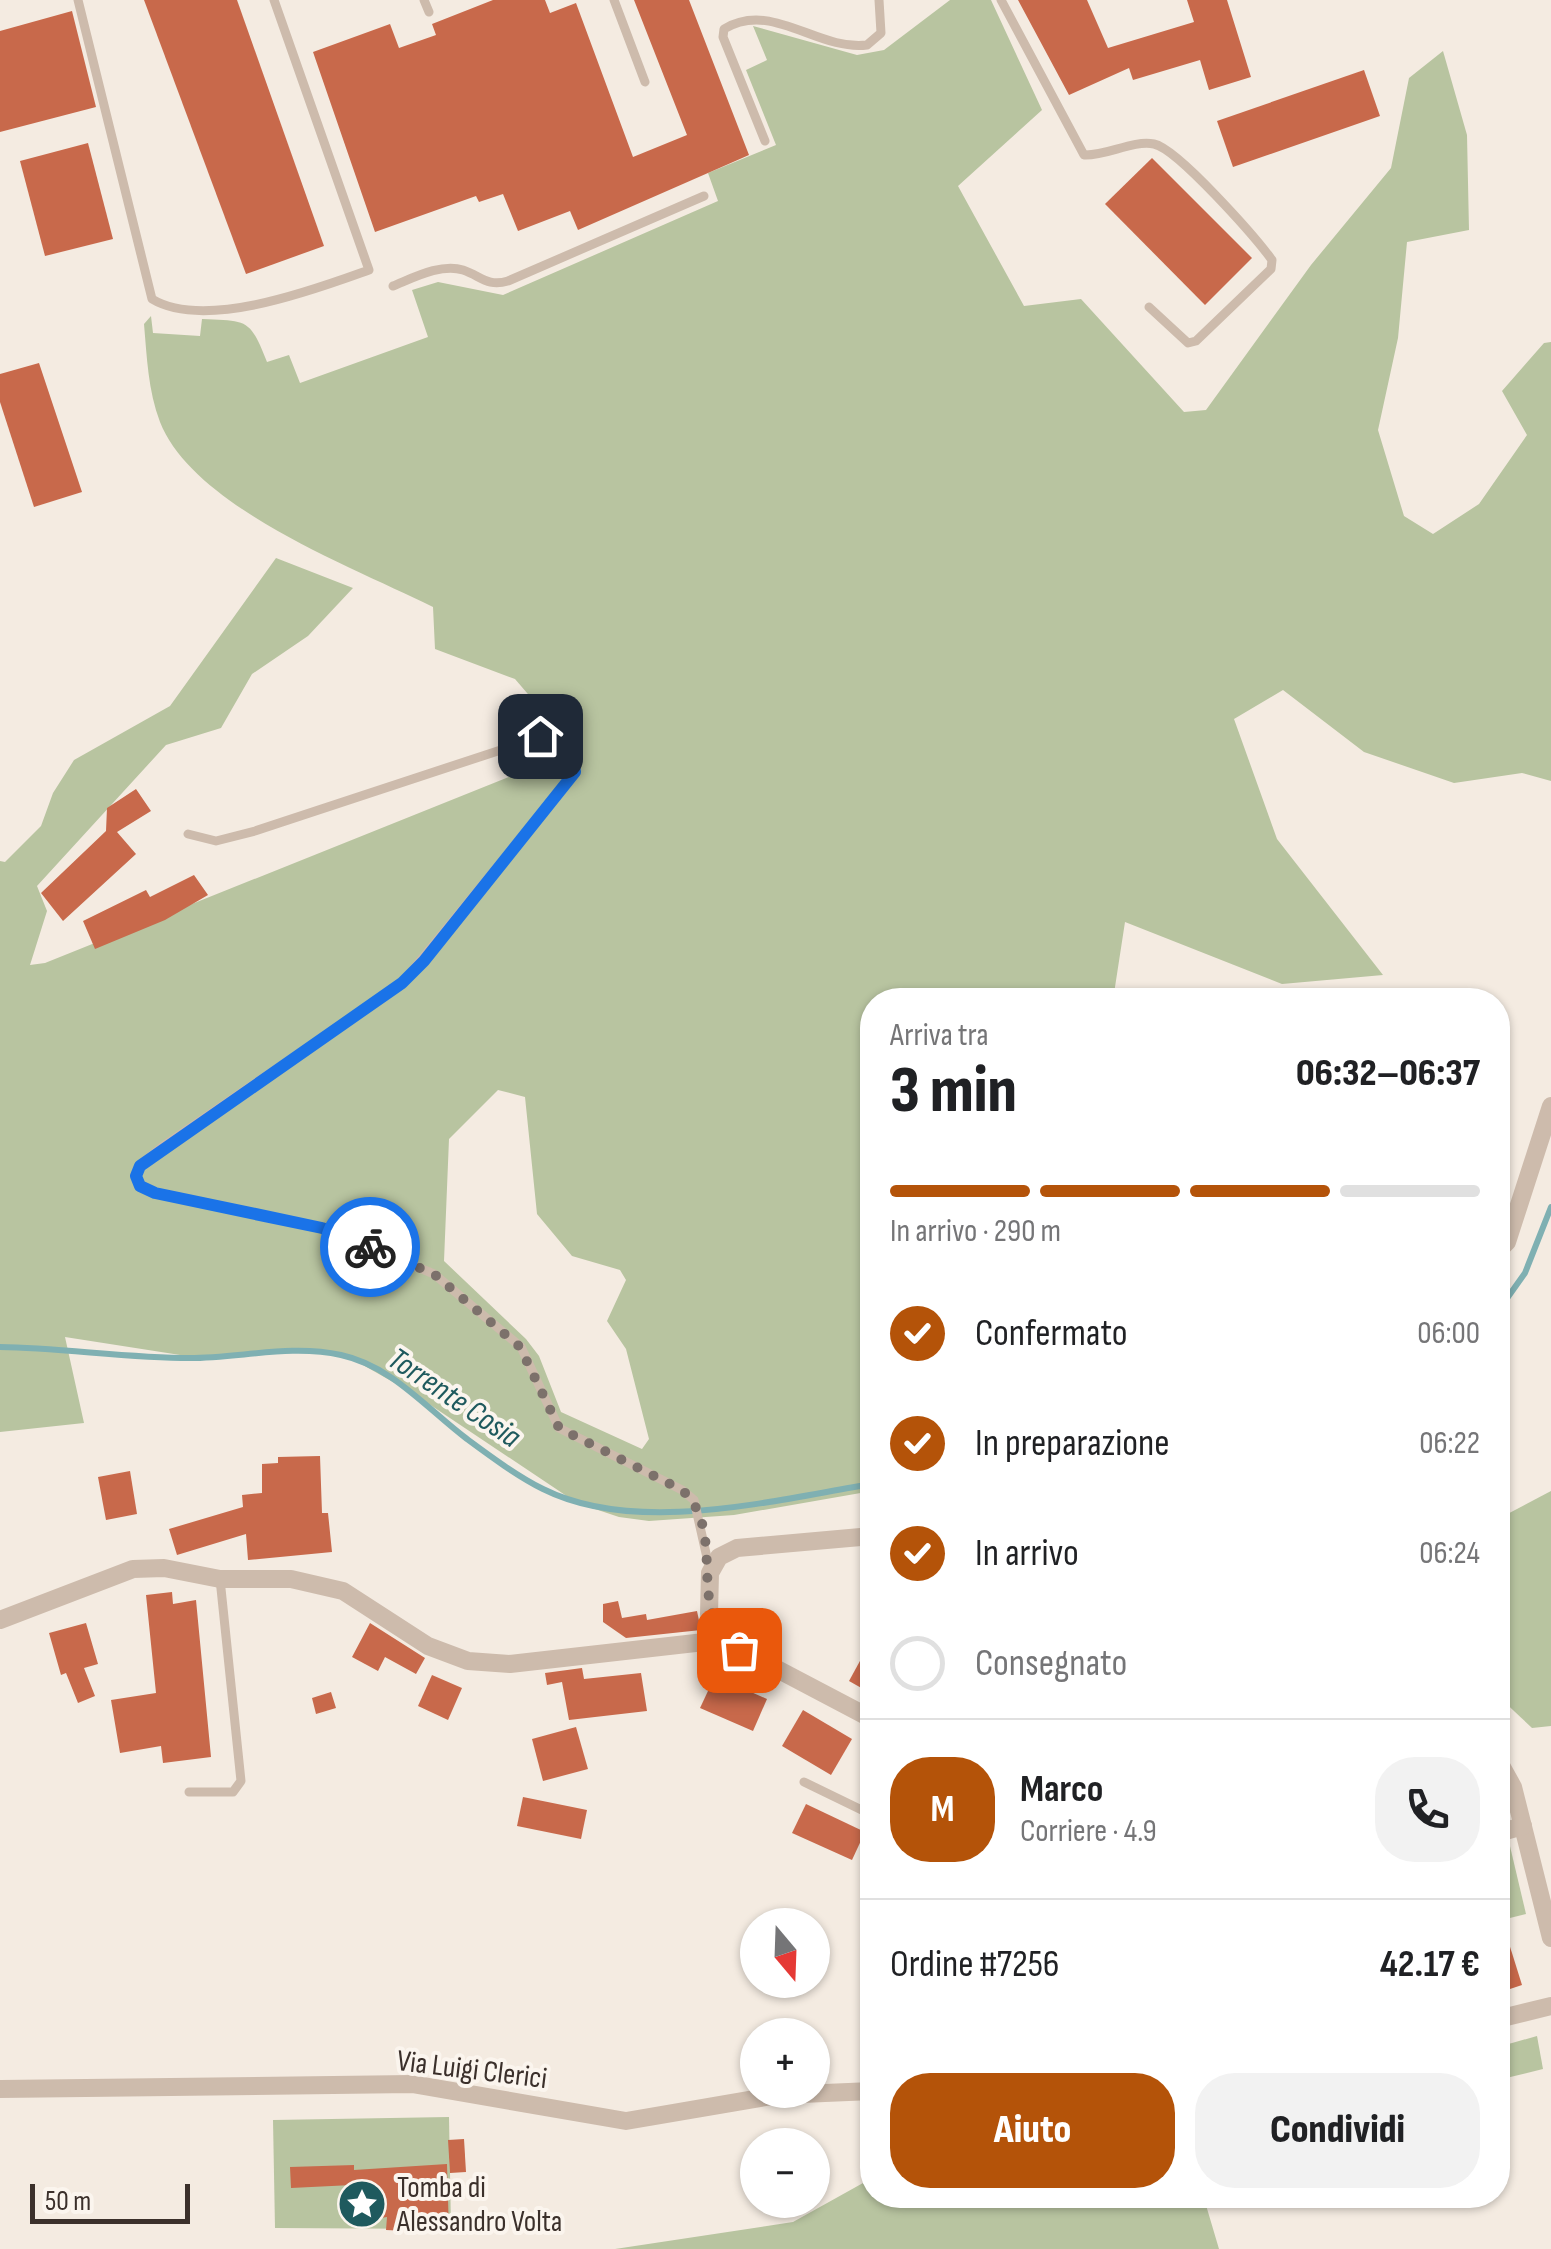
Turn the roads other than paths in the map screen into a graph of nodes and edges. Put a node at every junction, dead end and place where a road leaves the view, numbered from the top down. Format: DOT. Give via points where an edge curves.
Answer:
graph roads {
  1 [pos="78,0"];
  2 [pos="274,0"];
  3 [pos="424,0"];
  4 [pos="614,0"];
  5 [pos="879,0"];
  6 [pos="1001,0"];
  7 [pos="428,12"];
  8 [pos="644,82"];
  9 [pos="766,141"];
  10 [pos="704,196"];
  11 [pos="393,286"];
  12 [pos="1149,307"];
  13 [pos="188,834"];
  14 [pos="1551,1106"];
  15 [pos="1510,1224"];
  16 [pos="860,1537"];
  17 [pos="715,1565"];
  18 [pos="220,1579"];
  19 [pos="0,1620"];
  20 [pos="722,1640"];
  21 [pos="860,1712"];
  22 [pos="1510,1781"];
  23 [pos="804,1782"];
  24 [pos="188,1792"];
  25 [pos="860,1810"];
  26 [pos="1523,1826"];
  27 [pos="1510,1830"];
  28 [pos="1551,1938"];
  29 [pos="1551,2006"];
  30 [pos="1510,2016"];
  31 [pos="0,2088"];
  32 [pos="860,2092"];
  1 -- 2 [label="lane" via="152,299 164,306 226,309 289,298 369,270"];
  3 -- 7 [label="lane"];
  4 -- 8 [label="lane"];
  5 -- 9 [label="lane" via="881,32 867,45 758,18 724,29"];
  6 -- 12 [label="lane" via="1084,156 1156,144 1174,154 1272,260 1271,269 1196,340 1181,338"];
  10 -- 11 [label="lane" via="508,281 486,283 448,268"];
  13 -- 17 [label="lane" via="216,842 255,832 540,736 565,746 575,772 402,983 162,1147 136,1176 155,1193 322,1228 434,1274 520,1347 559,1428 694,1500"];
  14 -- 15 [label="street"];
  16 -- 17 [label="street" via="754,1546"];
  17 -- 20 [label="street" via="709,1614"];
  18 -- 19 [label="street" via="134,1569"];
  18 -- 20 [label="street" via="291,1579 342,1591 428,1646 468,1661 510,1664"];
  18 -- 24 [label="lane" via="241,1781 233,1792"];
  20 -- 21 [label="street"];
  22 -- 26 [label="street"];
  23 -- 25 [label="lane"];
  26 -- 27 [label="street"];
  26 -- 28 [label="street"];
  29 -- 30 [label="street"];
  31 -- 32 [label="street, Via Luigi Clerici" via="412,2084 626,2121 778,2095"];
}
